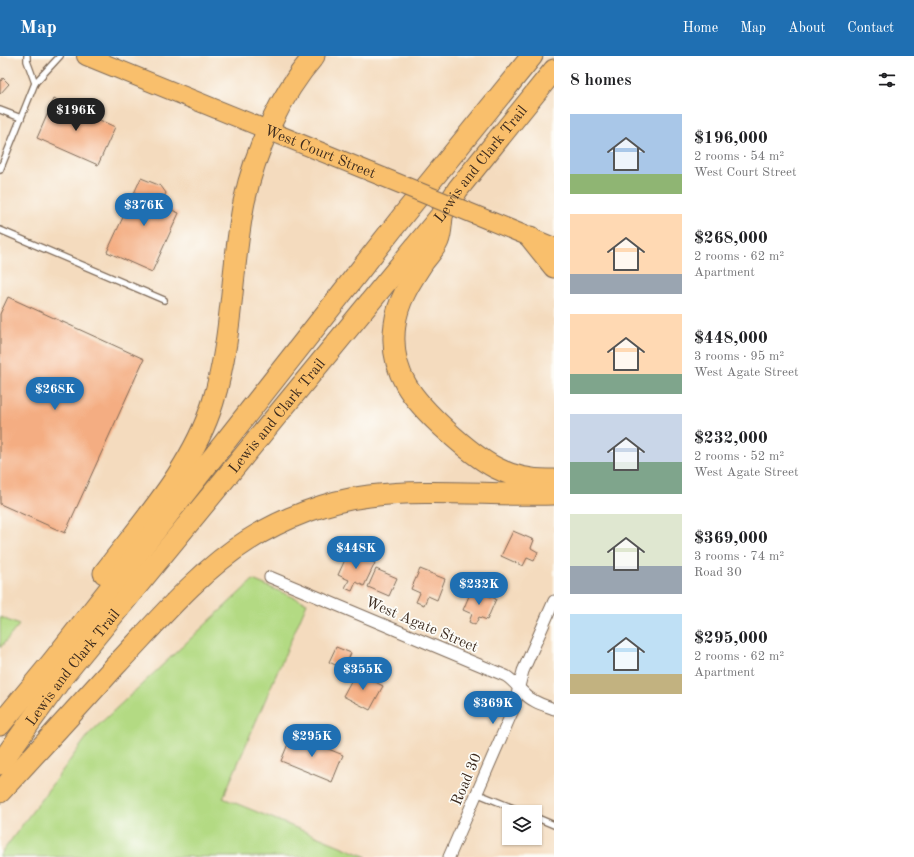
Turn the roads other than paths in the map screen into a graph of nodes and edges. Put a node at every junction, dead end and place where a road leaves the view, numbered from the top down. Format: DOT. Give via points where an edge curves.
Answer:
graph roads {
  1 [pos="27,56"];
  2 [pos="60,56"];
  3 [pos="86,56"];
  4 [pos="314,56"];
  5 [pos="532,56"];
  6 [pos="554,70"];
  7 [pos="35,82"];
  8 [pos="0,110"];
  9 [pos="21,118"];
  10 [pos="267,130"];
  11 [pos="0,170"];
  12 [pos="443,213"];
  13 [pos="0,230"];
  14 [pos="530,237"];
  15 [pos="554,247"];
  16 [pos="554,267"];
  17 [pos="164,300"];
  18 [pos="554,480"];
  19 [pos="554,494"];
  20 [pos="270,577"];
  21 [pos="554,601"];
  22 [pos="52,662"];
  23 [pos="519,687"];
  24 [pos="554,709"];
  25 [pos="0,725"];
  26 [pos="0,764"];
  27 [pos="0,792"];
  28 [pos="476,793"];
  29 [pos="506,805"];
  30 [pos="542,820"];
  31 [pos="554,825"];
  32 [pos="449,857"];
  1 -- 7 [label="lane"];
  2 -- 7 [label="lane"];
  3 -- 10 [label="main road, West Court Street"];
  4 -- 10 [label="highway" via="290,90"];
  5 -- 22 [label="highway, Lewis and Clark Trail"];
  6 -- 12 [label="highway, Lewis and Clark Trail" via="458,189"];
  7 -- 9 [label="lane"];
  8 -- 9 [label="lane"];
  9 -- 11 [label="lane"];
  10 -- 14 [label="main road, West Court Street, bridge"];
  10 -- 22 [label="highway" via="244,202 220,378 204,426 171,485 61,630"];
  12 -- 18 [label="highway" via="438,242 404,292 398,309 394,338 399,369 414,397 425,410 479,458 507,474 541,481"];
  12 -- 26 [label="highway, Lewis and Clark Trail" via="64,675"];
  13 -- 17 [label="lane"];
  14 -- 15 [label="main road, West Court Street"];
  14 -- 16 [label="highway"];
  19 -- 27 [label="highway" via="419,492 368,496 308,511 270,528 246,541 191,587"];
  20 -- 23 [label="street, West Agate Street" via="506,676"];
  21 -- 23 [label="street, Road 30" via="523,671"];
  22 -- 25 [label="highway, Lewis and Clark Trail"];
  23 -- 24 [label="street, West Agate Street" via="532,700"];
  23 -- 28 [label="street, Road 30" via="513,710"];
  28 -- 29 [label="lane"];
  28 -- 32 [label="street, Road 30"];
  30 -- 31 [label="lane"];
}
